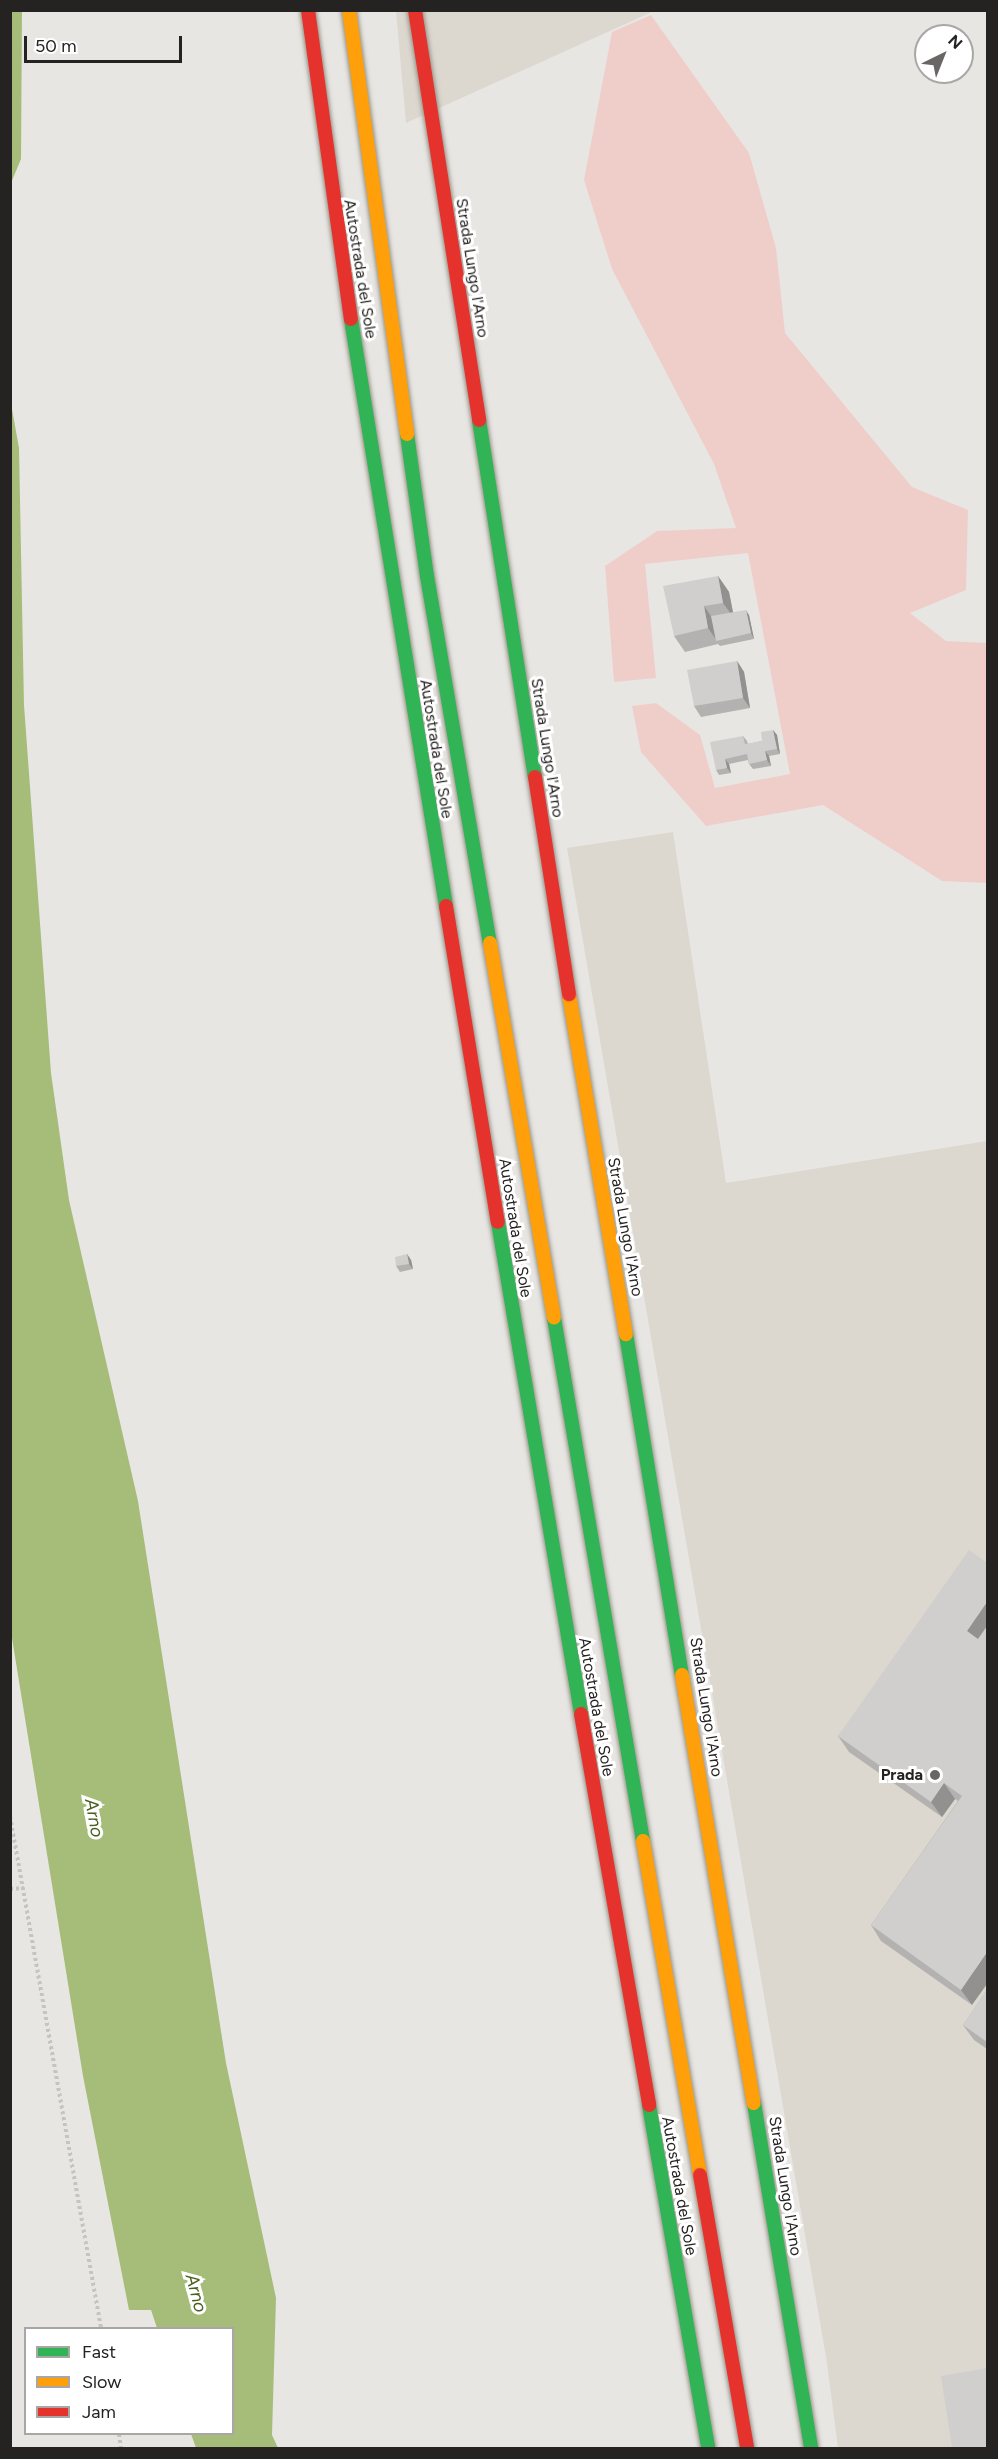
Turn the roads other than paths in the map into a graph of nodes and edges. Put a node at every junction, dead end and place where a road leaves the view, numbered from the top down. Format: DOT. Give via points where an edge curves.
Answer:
graph roads {
  1 [pos="308,10"];
  2 [pos="349,10"];
  3 [pos="415,10"];
  4 [pos="708,2448"];
  5 [pos="747,2448"];
  6 [pos="811,2448"];
  1 -- 4 [label="main road, Autostrada del Sole" via="337,231 394,599"];
  2 -- 5 [label="main road, Autostrada del Sole" via="427,576"];
  3 -- 6 [label="main road, Strada Lungo l'Arno" via="556,914"];
}
